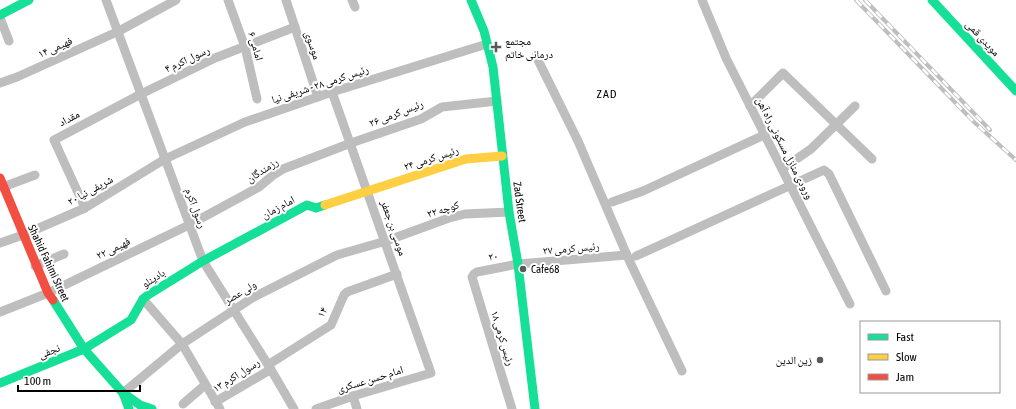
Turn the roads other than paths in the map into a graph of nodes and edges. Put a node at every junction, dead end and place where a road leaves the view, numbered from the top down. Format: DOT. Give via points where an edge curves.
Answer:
graph roads {
  1 [pos="27,0"];
  2 [pos="106,0"];
  3 [pos="176,0"];
  4 [pos="228,0"];
  5 [pos="286,0"];
  6 [pos="471,0"];
  7 [pos="702,0"];
  8 [pos="932,0"];
  9 [pos="0,16"];
  10 [pos="295,27"];
  11 [pos="118,31"];
  12 [pos="9,41"];
  13 [pos="487,44"];
  14 [pos="245,47"];
  15 [pos="536,56"];
  16 [pos="0,83"];
  17 [pos="1016,91"];
  18 [pos="332,92"];
  19 [pos="141,94"];
  20 [pos="318,97"];
  21 [pos="257,100"];
  22 [pos="497,101"];
  23 [pos="750,106"];
  24 [pos="855,106"];
  25 [pos="836,124"];
  26 [pos="764,135"];
  27 [pos="351,143"];
  28 [pos="502,156"];
  29 [pos="165,159"];
  30 [pos="872,159"];
  31 [pos="782,169"];
  32 [pos="35,174"];
  33 [pos="2,183"];
  34 [pos="790,186"];
  35 [pos="368,192"];
  36 [pos="612,202"];
  37 [pos="86,208"];
  38 [pos="509,212"];
  39 [pos="189,224"];
  40 [pos="23,235"];
  41 [pos="386,241"];
  42 [pos="0,243"];
  43 [pos="64,254"];
  44 [pos="632,256"];
  45 [pos="203,261"];
  46 [pos="518,264"];
  47 [pos="35,266"];
  48 [pos="397,274"];
  49 [pos="474,274"];
  50 [pos="886,291"];
  51 [pos="48,293"];
  52 [pos="143,299"];
  53 [pos="850,304"];
  54 [pos="234,310"];
  55 [pos="0,312"];
  56 [pos="182,344"];
  57 [pos="84,349"];
  58 [pos="270,368"];
  59 [pos="682,371"];
  60 [pos="431,372"];
  61 [pos="0,383"];
  62 [pos="206,385"];
  63 [pos="123,393"];
  64 [pos="353,396"];
  65 [pos="183,404"];
  66 [pos="218,405"];
  67 [pos="129,409"];
  68 [pos="152,409"];
  69 [pos="294,409"];
  70 [pos="316,409"];
  71 [pos="357,409"];
  72 [pos="512,409"];
  73 [pos="535,409"];
  1 -- 9 [label="street"];
  2 -- 11 [label="street, رسول اکرم"];
  3 -- 11 [label="street, فهیمی ۱۴"];
  4 -- 14 [label="street, امامی ۶"];
  5 -- 10 [label="street, موسوی"];
  6 -- 13 [label="street, Zad Street"];
  7 -- 23 [label="street, ورودی منازل مسکونی راه آهن" via="726,58"];
  8 -- 17 [label="street, مویدی قمی"];
  9 -- 12 [label="street"];
  10 -- 14 [label="street, رسول اکرم ۴"];
  10 -- 20 [label="street, موسوی"];
  11 -- 16 [label="street, فهیمی ۱۴"];
  11 -- 19 [label="street, رسول اکرم"];
  13 -- 18 [label="street, رئیس کرمی ۲۸ - شریفی نیا"];
  13 -- 22 [label="street, Zad Street"];
  14 -- 19 [label="street, رسول اکرم ۴" via="215,58"];
  14 -- 21 [label="street, امامی ۶"];
  15 -- 44 [label="street"];
  18 -- 20 [label="street, رئیس کرمی ۲۸ - شریفی نیا"];
  18 -- 27 [label="street, موسی بن جعفر"];
  19 -- 29 [label="street, رسول اکرم"];
  19 -- 37 [label="street, مقداد" via="54,140"];
  20 -- 29 [label="street, رئیس کرمی ۲۸ - شریفی نیا" via="245,122"];
  22 -- 27 [label="street, رئیس کرمی ۲۶" via="442,107 421,119"];
  22 -- 28 [label="street, Zad Street"];
  23 -- 25 [label="street" via="783,73"];
  23 -- 26 [label="street, ورودی منازل مسکونی راه آهن"];
  24 -- 25 [label="street"];
  25 -- 30 [label="street"];
  25 -- 31 [label="street" via="811,149"];
  26 -- 31 [label="street, ورودی منازل مسکونی راه آهن"];
  26 -- 36 [label="street" via="643,191"];
  27 -- 35 [label="street, موسی بن جعفر"];
  27 -- 39 [label="street, رزمندگان" via="283,169 259,187"];
  28 -- 35 [label="street, رئیس کرمی ۲۴" via="466,159"];
  28 -- 38 [label="street, Zad Street"];
  29 -- 37 [label="street, ۲۰ شریفی نیا"];
  29 -- 39 [label="street, رسول اکرم"];
  31 -- 34 [label="street, ورودی منازل مسکونی راه آهن"];
  32 -- 33 [label="street"];
  33 -- 40 [label="street, Shahid Fahimi Street"];
  34 -- 44 [label="street, رئیس کرمی ۲۷"];
  34 -- 50 [label="street, رئیس کرمی ۲۷" via="824,170 829,174"];
  34 -- 53 [label="street, ورودی منازل مسکونی راه آهن"];
  35 -- 41 [label="street, موسی بن جعفر"];
  35 -- 45 [label="street, امام زمان" via="316,208 308,205"];
  37 -- 40 [label="street, ۲۰ شریفی نیا"];
  38 -- 41 [label="street, کوچه ۲۲" via="449,218"];
  38 -- 46 [label="street, Zad Street"];
  39 -- 45 [label="street, رسول اکرم"];
  39 -- 51 [label="street, فهیمی ۲۲"];
  40 -- 42 [label="street, ۲۰ شریفی نیا"];
  40 -- 47 [label="street, Shahid Fahimi Street"];
  41 -- 48 [label="street, موسی بن جعفر"];
  41 -- 54 [label="street, ولی عصر" via="337,255 252,298"];
  43 -- 47 [label="street"];
  44 -- 46 [label="street, رئیس کرمی ۲۷"];
  44 -- 59 [label="street"];
  45 -- 52 [label="street, بادینلو"];
  45 -- 54 [label="street, رسول اکرم"];
  46 -- 49 [label="street, ۲۰"];
  46 -- 73 [label="street, Zad Street"];
  47 -- 51 [label="street, Shahid Fahimi Street"];
  48 -- 58 [label="street, ۱۴" via="347,292 331,325 271,363"];
  48 -- 60 [label="street, موسی بن جعفر"];
  49 -- 72 [label="street, رئیس کرمی ۱۸" via="472,277"];
  51 -- 55 [label="street, فهیمی ۲۲"];
  51 -- 57 [label="street, Shahid Fahimi Street"];
  52 -- 56 [label="street"];
  52 -- 57 [label="street, بادینلو" via="131,320"];
  54 -- 56 [label="street, ولی عصر"];
  54 -- 58 [label="street, رسول اکرم"];
  56 -- 62 [label="street"];
  56 -- 63 [label="street, ولی عصر"];
  57 -- 61 [label="street, نجفی"];
  57 -- 63 [label="street, Shahid Fahimi Street"];
  58 -- 66 [label="street, رسول اکرم ۱۳"];
  58 -- 69 [label="street, رسول اکرم"];
  60 -- 64 [label="street, امام حسن عسکری"];
  62 -- 65 [label="street"];
  62 -- 66 [label="street"];
  63 -- 67 [label="street, Shahid Fahimi Street"];
  63 -- 68 [label="street" via="140,405"];
  64 -- 70 [label="street, امام حسن عسکری"];
  64 -- 71 [label="street"];
}
